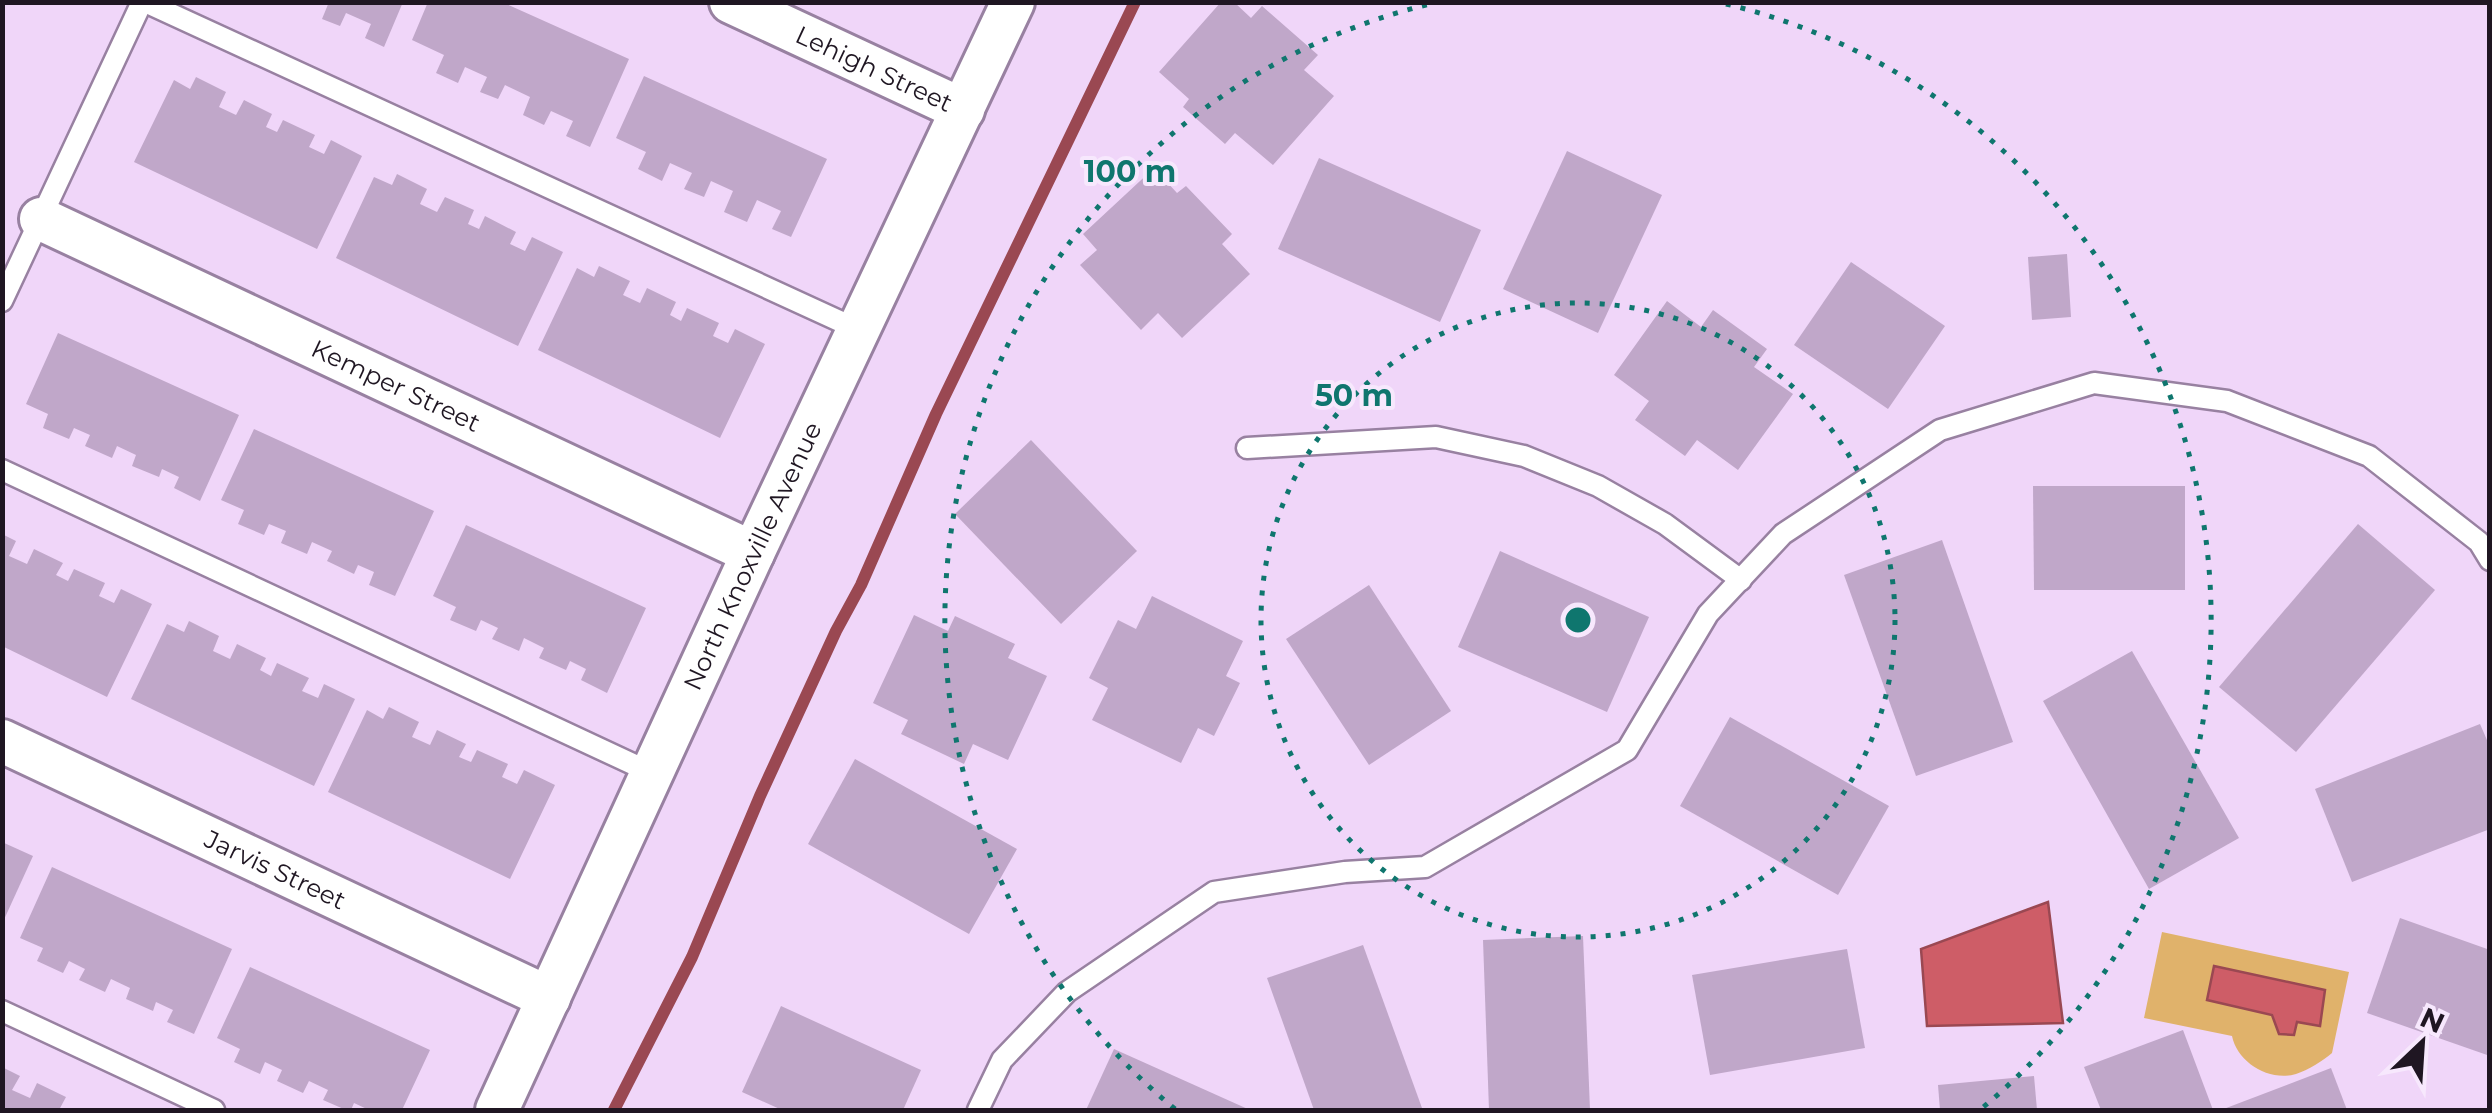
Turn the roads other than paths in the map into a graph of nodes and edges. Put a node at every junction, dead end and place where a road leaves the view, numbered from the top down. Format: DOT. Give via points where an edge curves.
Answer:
graph roads {
  1 [pos="143,2"];
  2 [pos="731,2"];
  3 [pos="1013,2"];
  4 [pos="963,110"];
  5 [pos="41,219"];
  6 [pos="2,301"];
  7 [pos="858,330"];
  8 [pos="1246,448"];
  9 [pos="2,470"];
  10 [pos="753,553"];
  11 [pos="2490,560"];
  12 [pos="1740,580"];
  13 [pos="2,741"];
  14 [pos="652,773"];
  15 [pos="549,998"];
  16 [pos="2,1011"];
  17 [pos="214,1110"];
  18 [pos="497,1110"];
  19 [pos="978,1110"];
  1 -- 5 [label="lane"];
  1 -- 7 [label="lane"];
  2 -- 4 [label="street, Lehigh Street"];
  3 -- 4 [label="street, North Knoxville Avenue"];
  4 -- 7 [label="street, North Knoxville Avenue"];
  5 -- 6 [label="lane"];
  5 -- 10 [label="street, Kemper Street"];
  7 -- 10 [label="street, North Knoxville Avenue"];
  8 -- 12 [label="lane" via="1436,437 1524,456 1648,514"];
  9 -- 14 [label="lane"];
  10 -- 14 [label="street, North Knoxville Avenue"];
  11 -- 12 [label="lane" via="2479,542 2369,456 2227,401 2094,382 1940,430 1783,534"];
  12 -- 19 [label="lane" via="1708,614 1627,750 1425,867 1214,892 1067,992 1002,1060"];
  13 -- 15 [label="street, Jarvis Street"];
  14 -- 15 [label="street, North Knoxville Avenue"];
  15 -- 18 [label="street, North Knoxville Avenue"];
  16 -- 17 [label="lane"];
}
